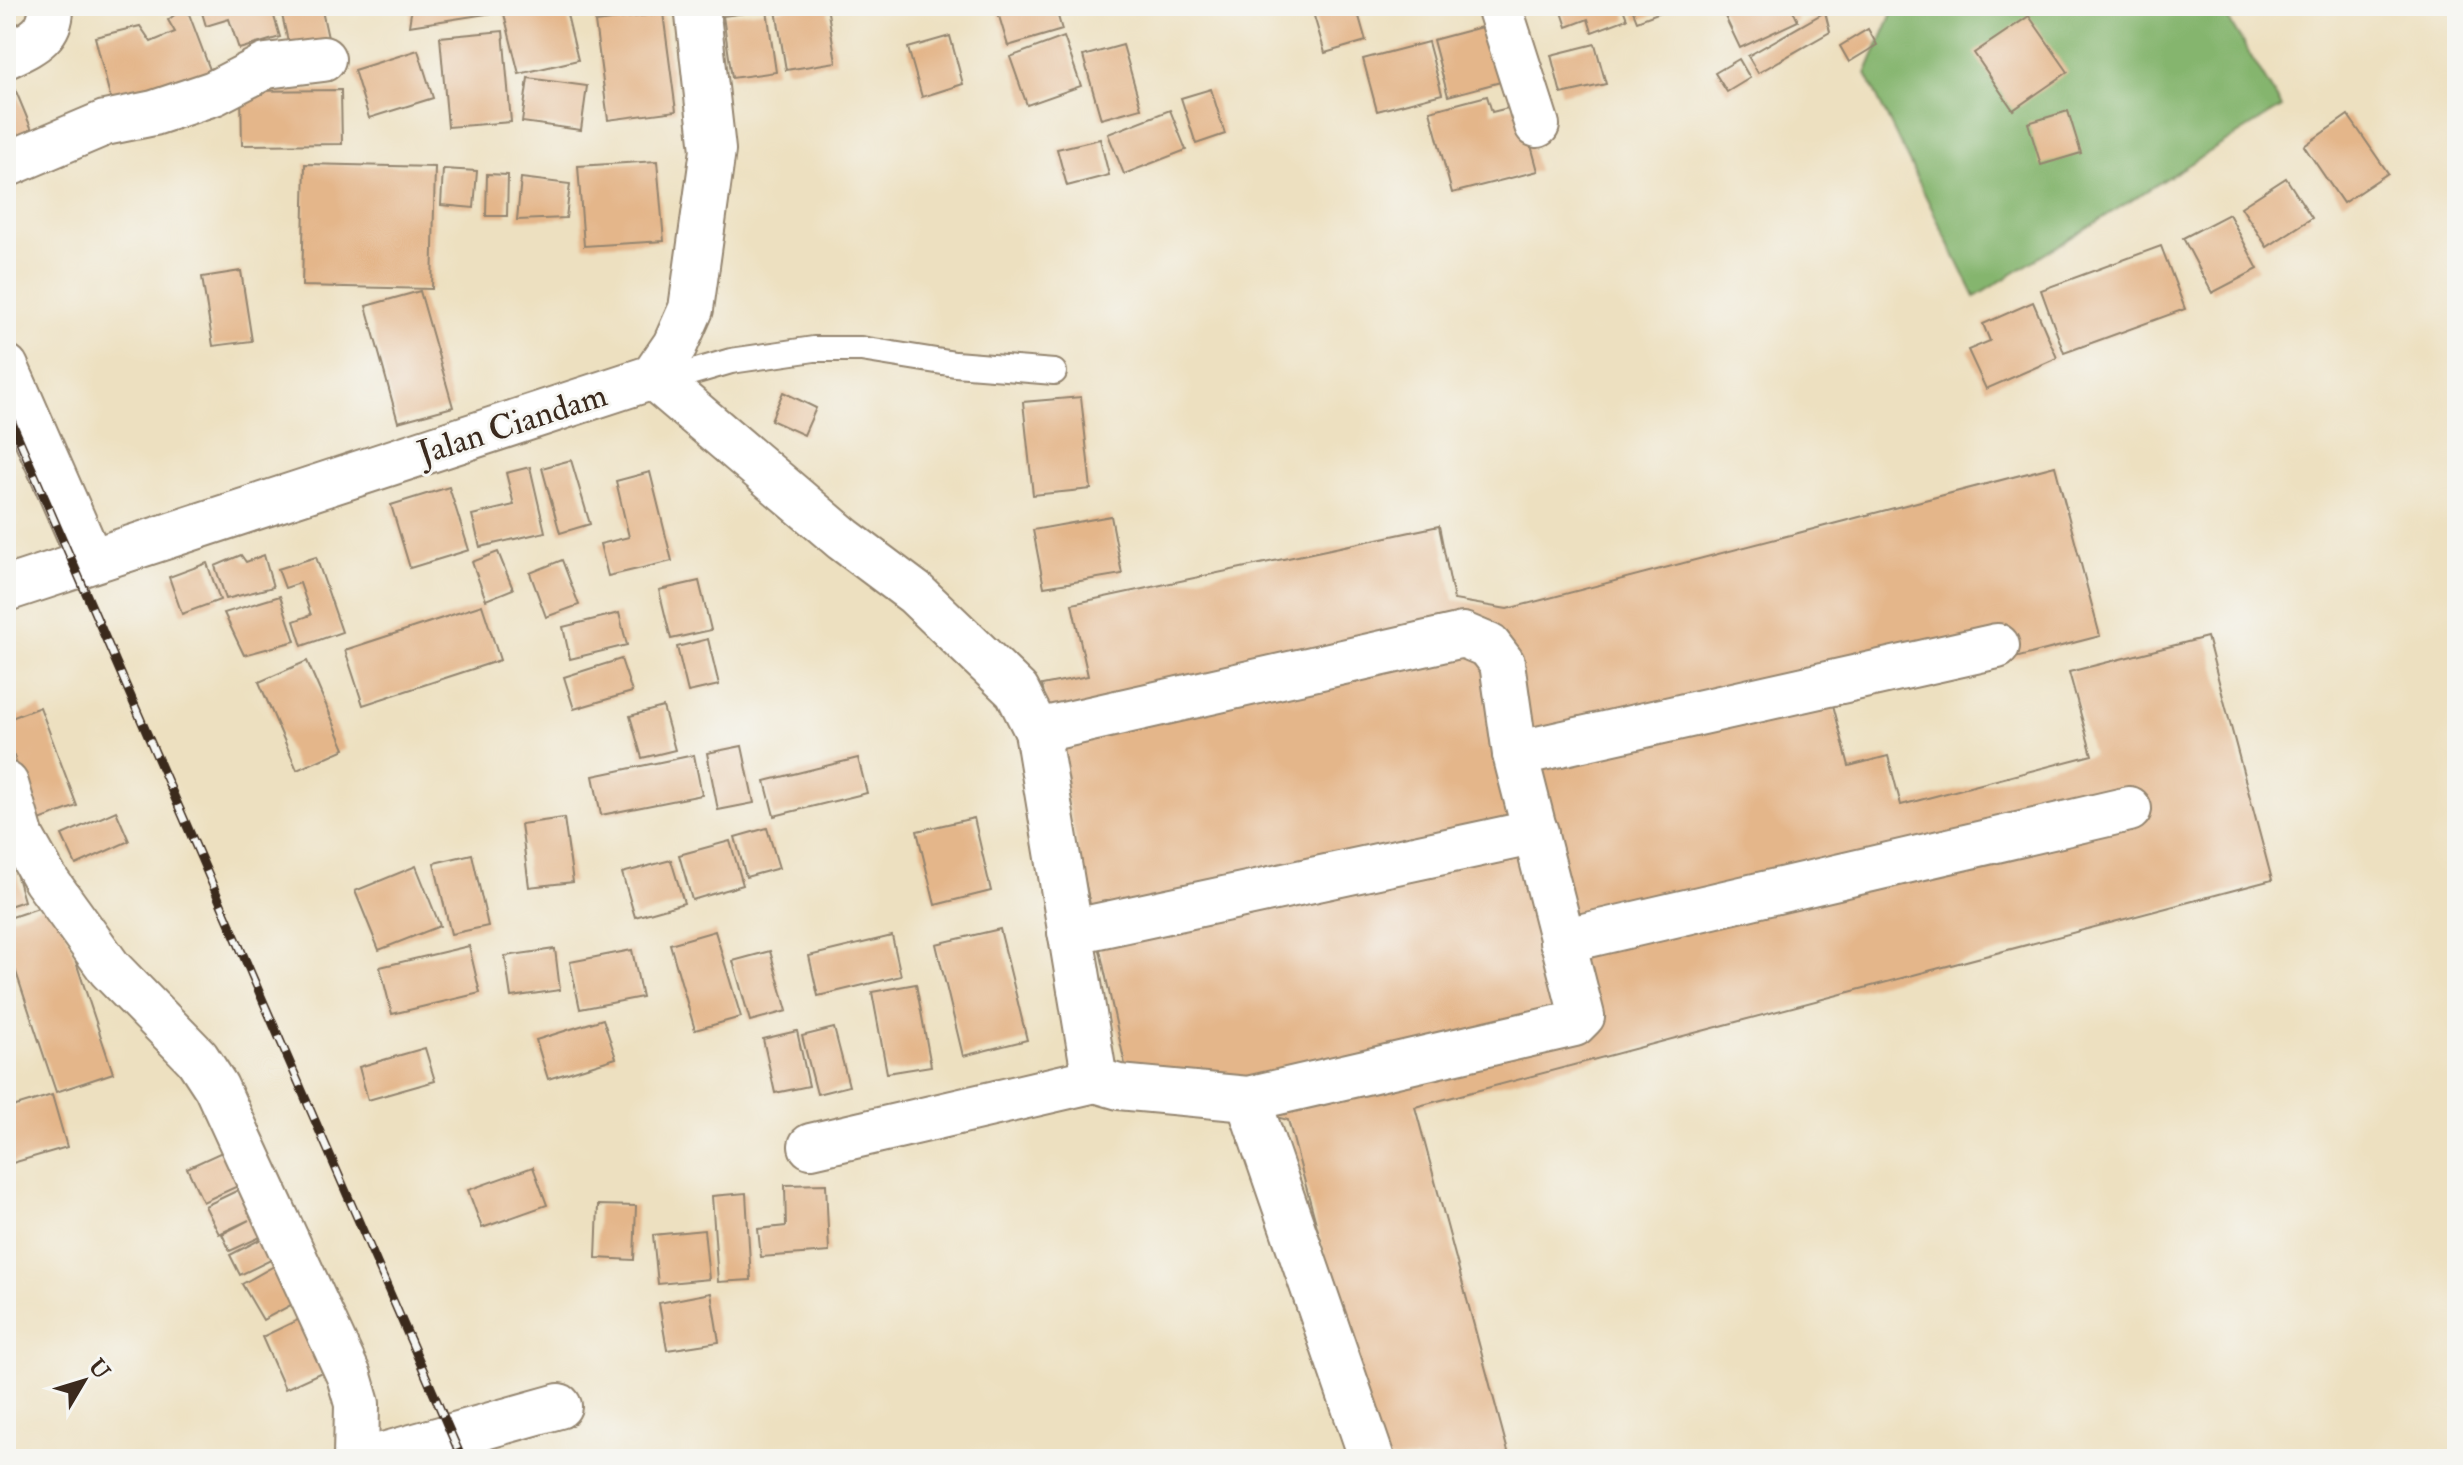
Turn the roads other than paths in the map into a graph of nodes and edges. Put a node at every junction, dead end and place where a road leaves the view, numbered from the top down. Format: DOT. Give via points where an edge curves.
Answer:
graph roads {
  1 [pos="51,6"];
  2 [pos="697,6"];
  3 [pos="1499,6"];
  4 [pos="6,56"];
  5 [pos="323,59"];
  6 [pos="1537,125"];
  7 [pos="6,165"];
  8 [pos="6,367"];
  9 [pos="1054,372"];
  10 [pos="656,380"];
  11 [pos="90,559"];
  12 [pos="6,589"];
  13 [pos="1997,646"];
  14 [pos="1037,731"];
  15 [pos="1515,754"];
  16 [pos="6,784"];
  17 [pos="2129,809"];
  18 [pos="1536,832"];
  19 [pos="1070,932"];
  20 [pos="1562,941"];
  21 [pos="1095,1080"];
  22 [pos="1248,1099"];
  23 [pos="811,1146"];
  24 [pos="559,1406"];
  25 [pos="356,1459"];
  26 [pos="369,1459"];
  27 [pos="1372,1459"];
  1 -- 4 [label="street" via="45,33"];
  2 -- 10 [label="street, Jalan Ciandam" via="713,150 691,309"];
  3 -- 6 [label="street"];
  5 -- 7 [label="street" via="266,66 214,93 105,123"];
  8 -- 11 [label="street"];
  9 -- 10 [label="lane" via="861,349 814,349 731,361"];
  10 -- 11 [label="street, Jalan Ciandam"];
  10 -- 14 [label="street" via="843,539 915,593 1017,691"];
  11 -- 12 [label="street, Jalan Ciandam"];
  13 -- 15 [label="street"];
  14 -- 15 [label="street" via="1463,635 1489,646 1502,663"];
  14 -- 19 [label="street"];
  15 -- 18 [label="street"];
  16 -- 25 [label="street" via="22,838 45,879 110,969 197,1058 234,1121 349,1376 358,1417"];
  17 -- 20 [label="street"];
  18 -- 19 [label="street"];
  18 -- 20 [label="street"];
  19 -- 21 [label="street"];
  20 -- 22 [label="street" via="1582,1016 1574,1024"];
  21 -- 22 [label="street"];
  21 -- 23 [label="street"];
  22 -- 27 [label="street"];
  24 -- 26 [label="street"];
}
